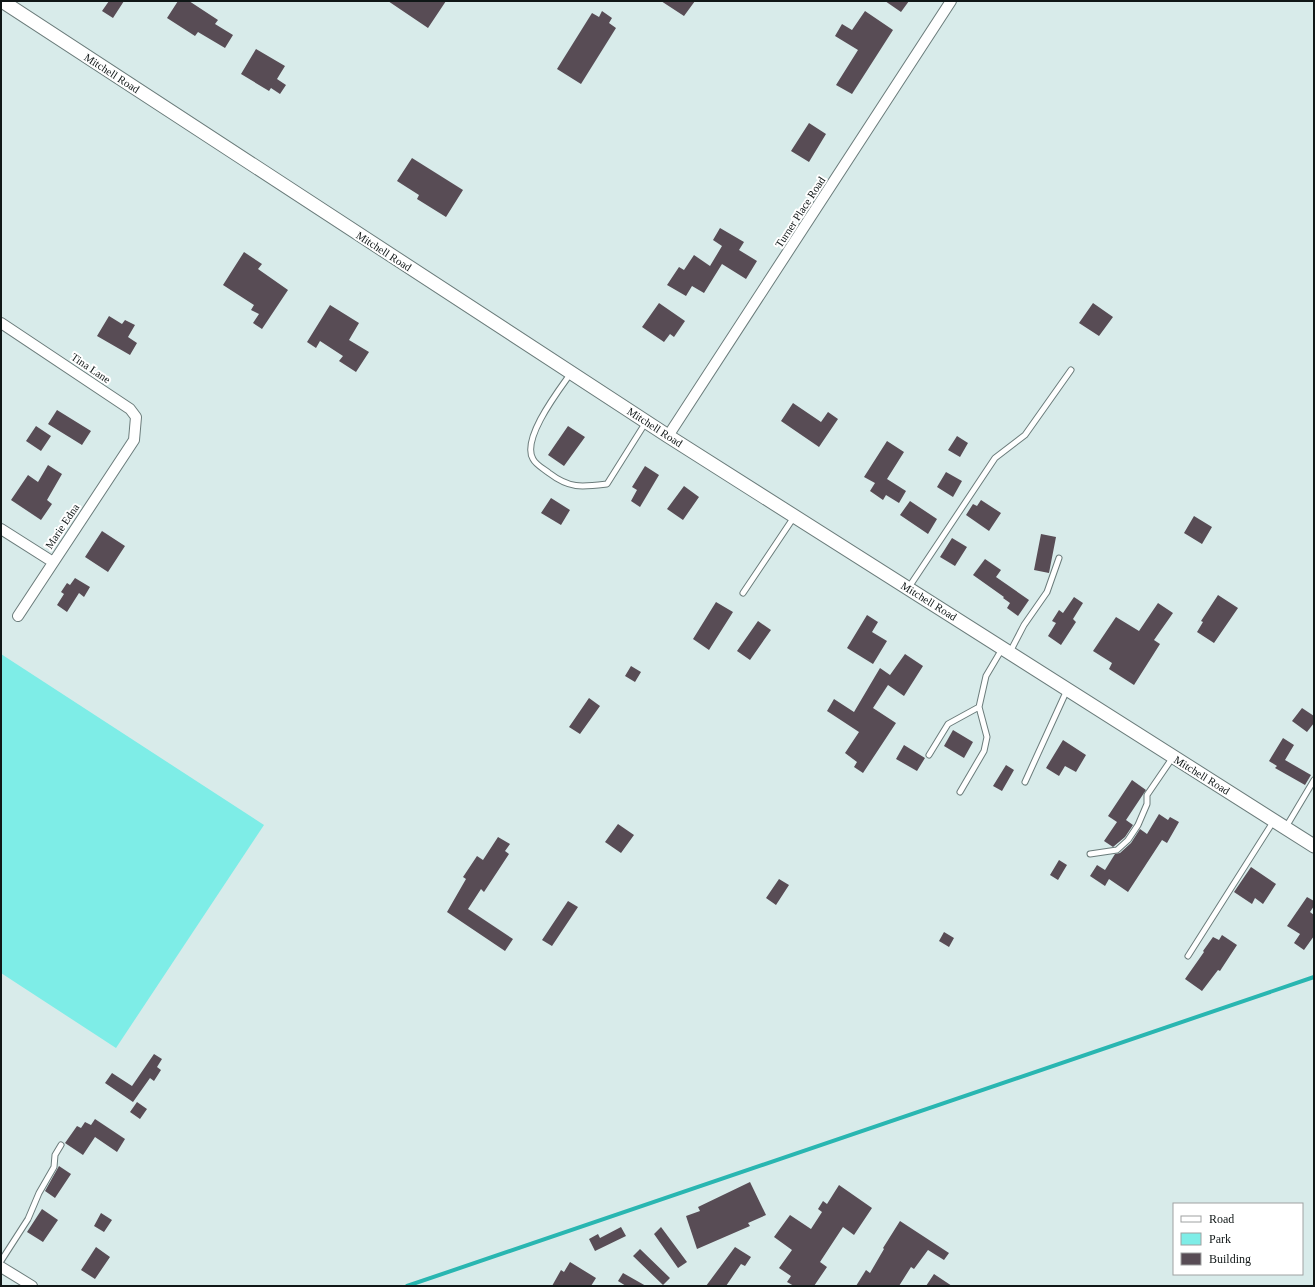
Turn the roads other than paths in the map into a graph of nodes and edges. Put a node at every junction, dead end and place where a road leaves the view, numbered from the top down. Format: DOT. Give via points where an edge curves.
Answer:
graph roads {
  1 [pos="2,1"];
  2 [pos="951,1"];
  3 [pos="1,323"];
  4 [pos="1071,370"];
  5 [pos="571,372"];
  6 [pos="647,422"];
  7 [pos="668,436"];
  8 [pos="128,450"];
  9 [pos="795,516"];
  10 [pos="1,529"];
  11 [pos="1059,558"];
  12 [pos="53,562"];
  13 [pos="908,588"];
  14 [pos="743,593"];
  15 [pos="18,616"];
  16 [pos="1006,650"];
  17 [pos="1068,689"];
  18 [pos="979,707"];
  19 [pos="929,755"];
  20 [pos="1174,757"];
  21 [pos="1314,780"];
  22 [pos="1025,782"];
  23 [pos="960,792"];
  24 [pos="1274,821"];
  25 [pos="1286,828"];
  26 [pos="1314,846"];
  27 [pos="1090,854"];
  28 [pos="1188,956"];
  29 [pos="61,1145"];
  30 [pos="1,1260"];
  31 [pos="1,1267"];
  32 [pos="32,1286"];
  1 -- 5 [label="street, Mitchell Road"];
  2 -- 7 [label="street, Turner Place Road"];
  3 -- 8 [label="street, Tina Lane" via="130,409 136,417 134,440"];
  4 -- 13 [label="lane" via="1025,435 995,458"];
  5 -- 6 [label="street, Mitchell Road"];
  5 -- 6 [label="lane" via="537,425 530,446 532,459 558,480 571,486 582,487 606,484"];
  6 -- 7 [label="street, Mitchell Road"];
  7 -- 9 [label="street, Mitchell Road"];
  8 -- 12 [label="street, Marie Edna"];
  9 -- 13 [label="street, Mitchell Road"];
  9 -- 14 [label="lane"];
  10 -- 12 [label="street"];
  11 -- 16 [label="lane" via="1047,592"];
  12 -- 15 [label="street, Marie Edna"];
  13 -- 16 [label="street, Mitchell Road"];
  16 -- 17 [label="street, Mitchell Road"];
  16 -- 18 [label="lane" via="986,676"];
  17 -- 20 [label="street, Mitchell Road"];
  17 -- 22 [label="lane"];
  18 -- 19 [label="lane" via="948,724"];
  18 -- 23 [label="lane" via="987,737 984,751"];
  20 -- 24 [label="street, Mitchell Road"];
  20 -- 27 [label="lane" via="1147,795 1147,804 1128,840 1117,850"];
  21 -- 25 [label="lane"];
  24 -- 25 [label="street, Mitchell Road"];
  24 -- 28 [label="lane"];
  25 -- 26 [label="street, Mitchell Road"];
  29 -- 30 [label="lane" via="55,1155 54,1167 28,1219"];
  31 -- 32 [label="street"];
}
